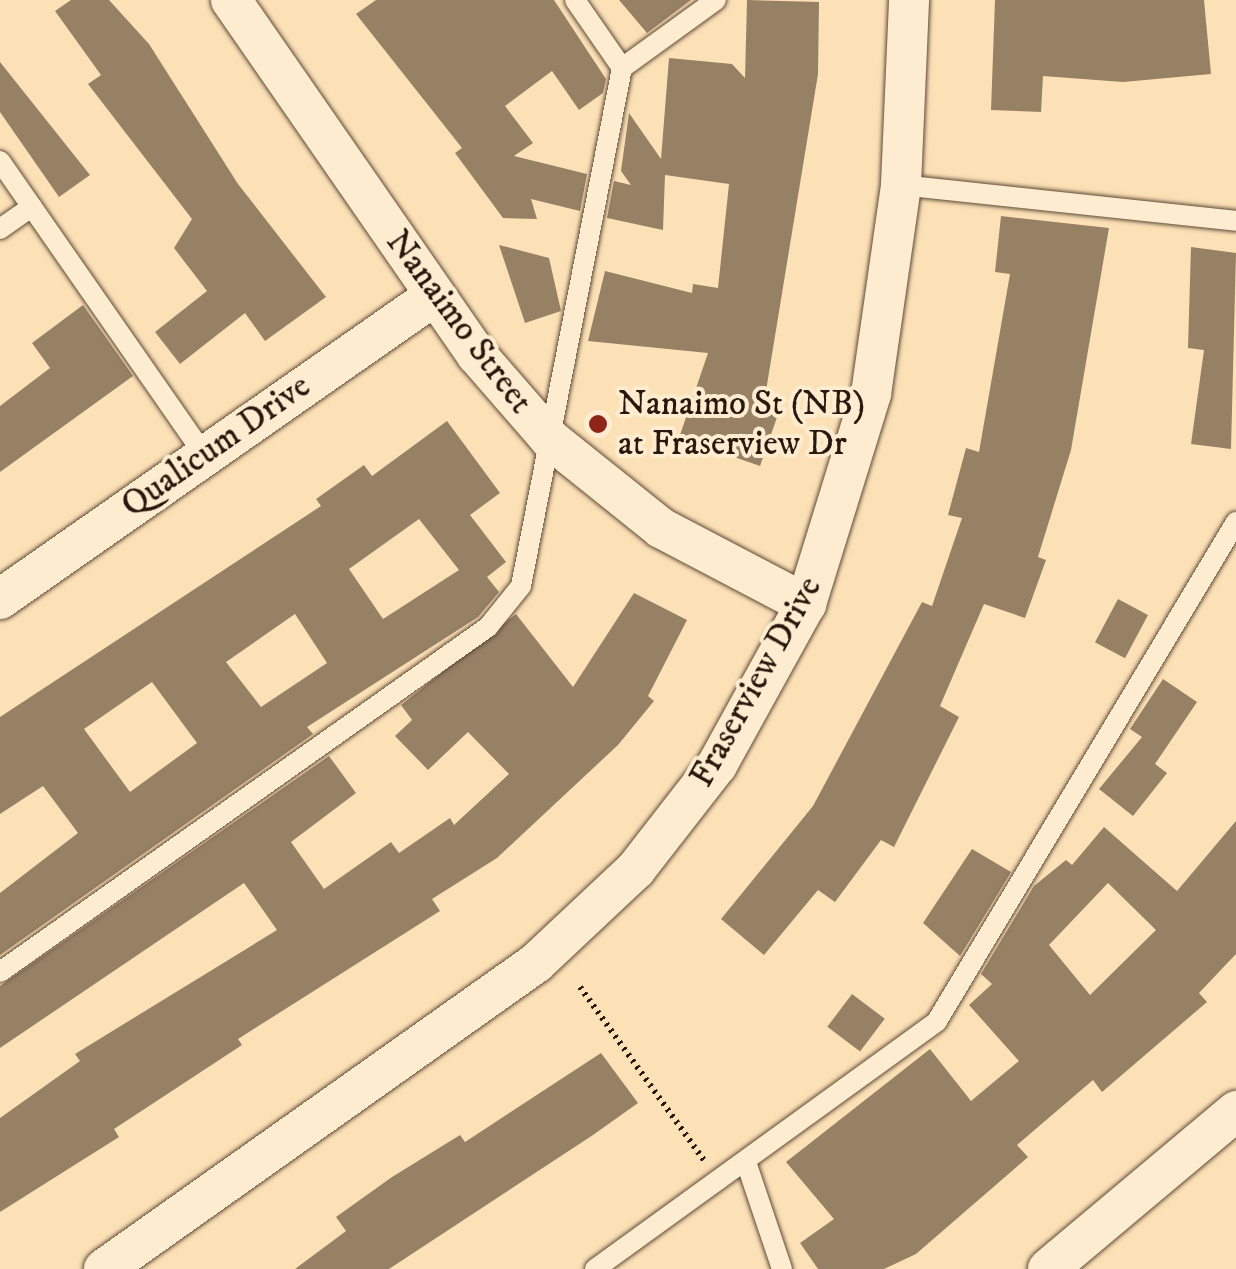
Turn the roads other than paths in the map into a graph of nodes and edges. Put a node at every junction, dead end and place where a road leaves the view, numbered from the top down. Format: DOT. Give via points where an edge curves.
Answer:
graph roads {
  1 [pos="575,0"];
  2 [pos="716,0"];
  3 [pos="910,0"];
  4 [pos="236,2"];
  5 [pos="622,68"];
  6 [pos="0,162"];
  7 [pos="901,185"];
  8 [pos="32,207"];
  9 [pos="1236,221"];
  10 [pos="0,229"];
  11 [pos="434,296"];
  12 [pos="550,438"];
  13 [pos="203,454"];
  14 [pos="1236,522"];
  15 [pos="0,599"];
  16 [pos="806,604"];
  17 [pos="0,972"];
  18 [pos="1236,1111"];
  19 [pos="746,1162"];
  20 [pos="104,1269"];
  21 [pos="595,1269"];
  22 [pos="782,1269"];
  23 [pos="1048,1269"];
  1 -- 5 [label="lane"];
  2 -- 5 [label="lane"];
  3 -- 7 [label="street, Fraserview Drive"];
  4 -- 11 [label="street, Nanaimo Street"];
  5 -- 12 [label="lane"];
  6 -- 8 [label="lane"];
  7 -- 9 [label="lane"];
  7 -- 16 [label="street, Fraserview Drive" via="871,394"];
  8 -- 10 [label="lane"];
  8 -- 13 [label="lane"];
  11 -- 12 [label="street, Nanaimo Street"];
  11 -- 13 [label="street, Qualicum Drive"];
  12 -- 16 [label="street, Nanaimo Street" via="661,528"];
  12 -- 17 [label="lane" via="521,586 488,627"];
  13 -- 15 [label="street, Qualicum Drive"];
  14 -- 19 [label="lane" via="937,1021"];
  16 -- 20 [label="street, Fraserview Drive" via="717,765 636,868 536,963"];
  18 -- 23 [label="street"];
  19 -- 21 [label="lane"];
  19 -- 22 [label="lane"];
}
